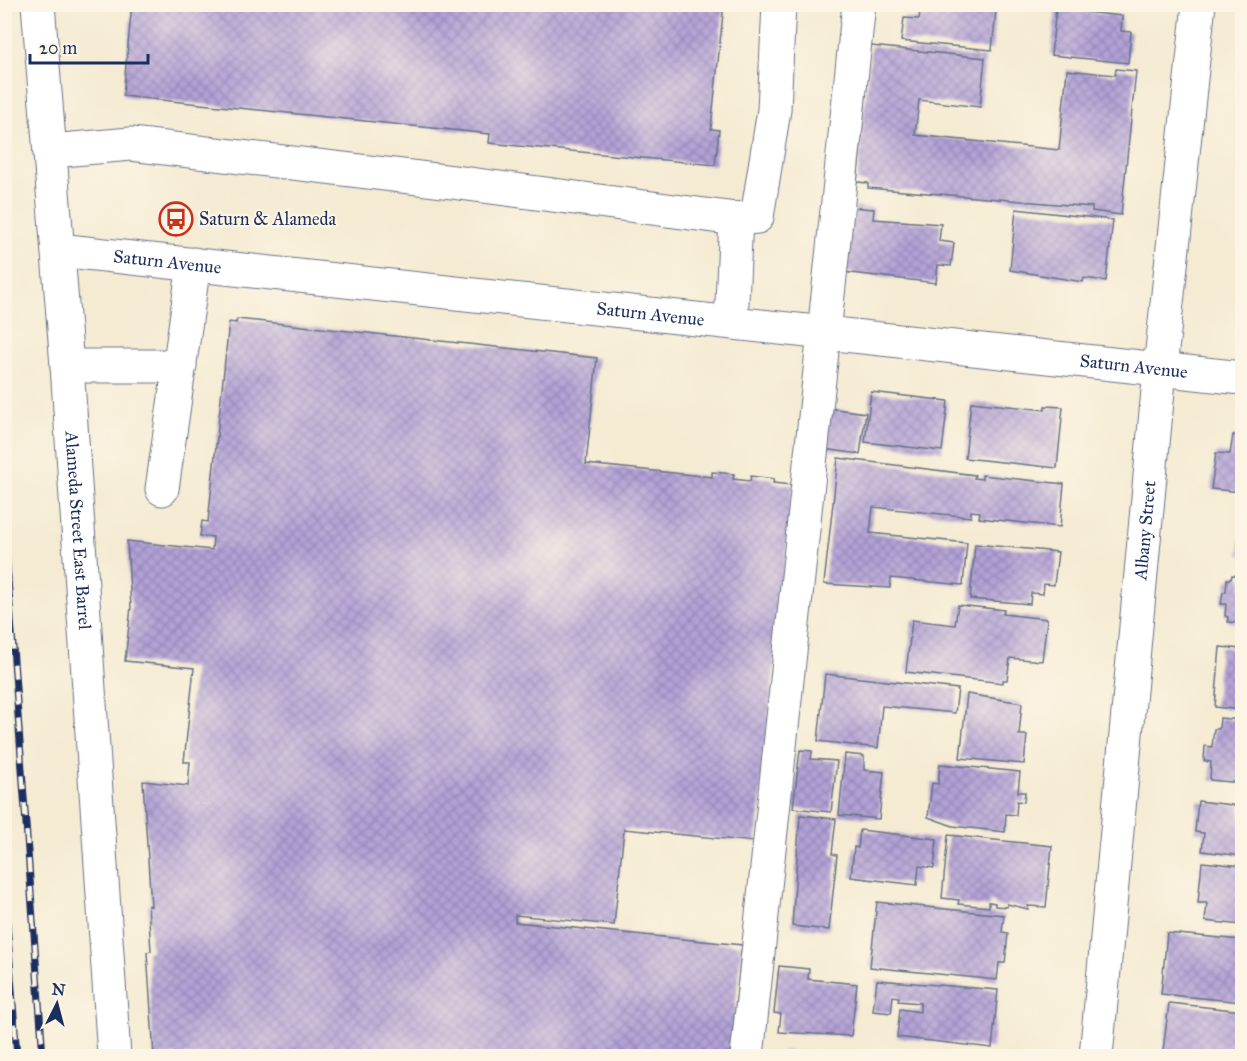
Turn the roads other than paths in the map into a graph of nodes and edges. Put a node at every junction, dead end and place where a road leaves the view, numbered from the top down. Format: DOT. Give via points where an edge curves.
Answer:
graph roads {
  1 [pos="38,4"];
  2 [pos="778,4"];
  3 [pos="860,4"];
  4 [pos="1199,4"];
  5 [pos="50,151"];
  6 [pos="736,219"];
  7 [pos="58,250"];
  8 [pos="195,264"];
  9 [pos="731,322"];
  10 [pos="823,332"];
  11 [pos="67,366"];
  12 [pos="180,366"];
  13 [pos="1160,369"];
  14 [pos="1242,378"];
  15 [pos="162,489"];
  16 [pos="114,1056"];
  17 [pos="747,1056"];
  18 [pos="1096,1056"];
  1 -- 5 [label="street, Alameda Street East Barrel"];
  2 -- 6 [label="street" via="774,110 757,217"];
  3 -- 10 [label="street"];
  4 -- 13 [label="street, Albany Street"];
  5 -- 6 [label="street" via="131,144"];
  5 -- 7 [label="street, Alameda Street East Barrel"];
  6 -- 9 [label="street"];
  7 -- 8 [label="street, Saturn Avenue"];
  7 -- 11 [label="street, Alameda Street East Barrel"];
  8 -- 9 [label="street, Saturn Avenue"];
  8 -- 12 [label="street"];
  9 -- 10 [label="street, Saturn Avenue"];
  10 -- 13 [label="street, Saturn Avenue"];
  10 -- 17 [label="street"];
  11 -- 12 [label="street"];
  11 -- 16 [label="street, Alameda Street East Barrel"];
  12 -- 15 [label="street"];
  13 -- 14 [label="street, Saturn Avenue"];
  13 -- 18 [label="street, Albany Street"];
}
